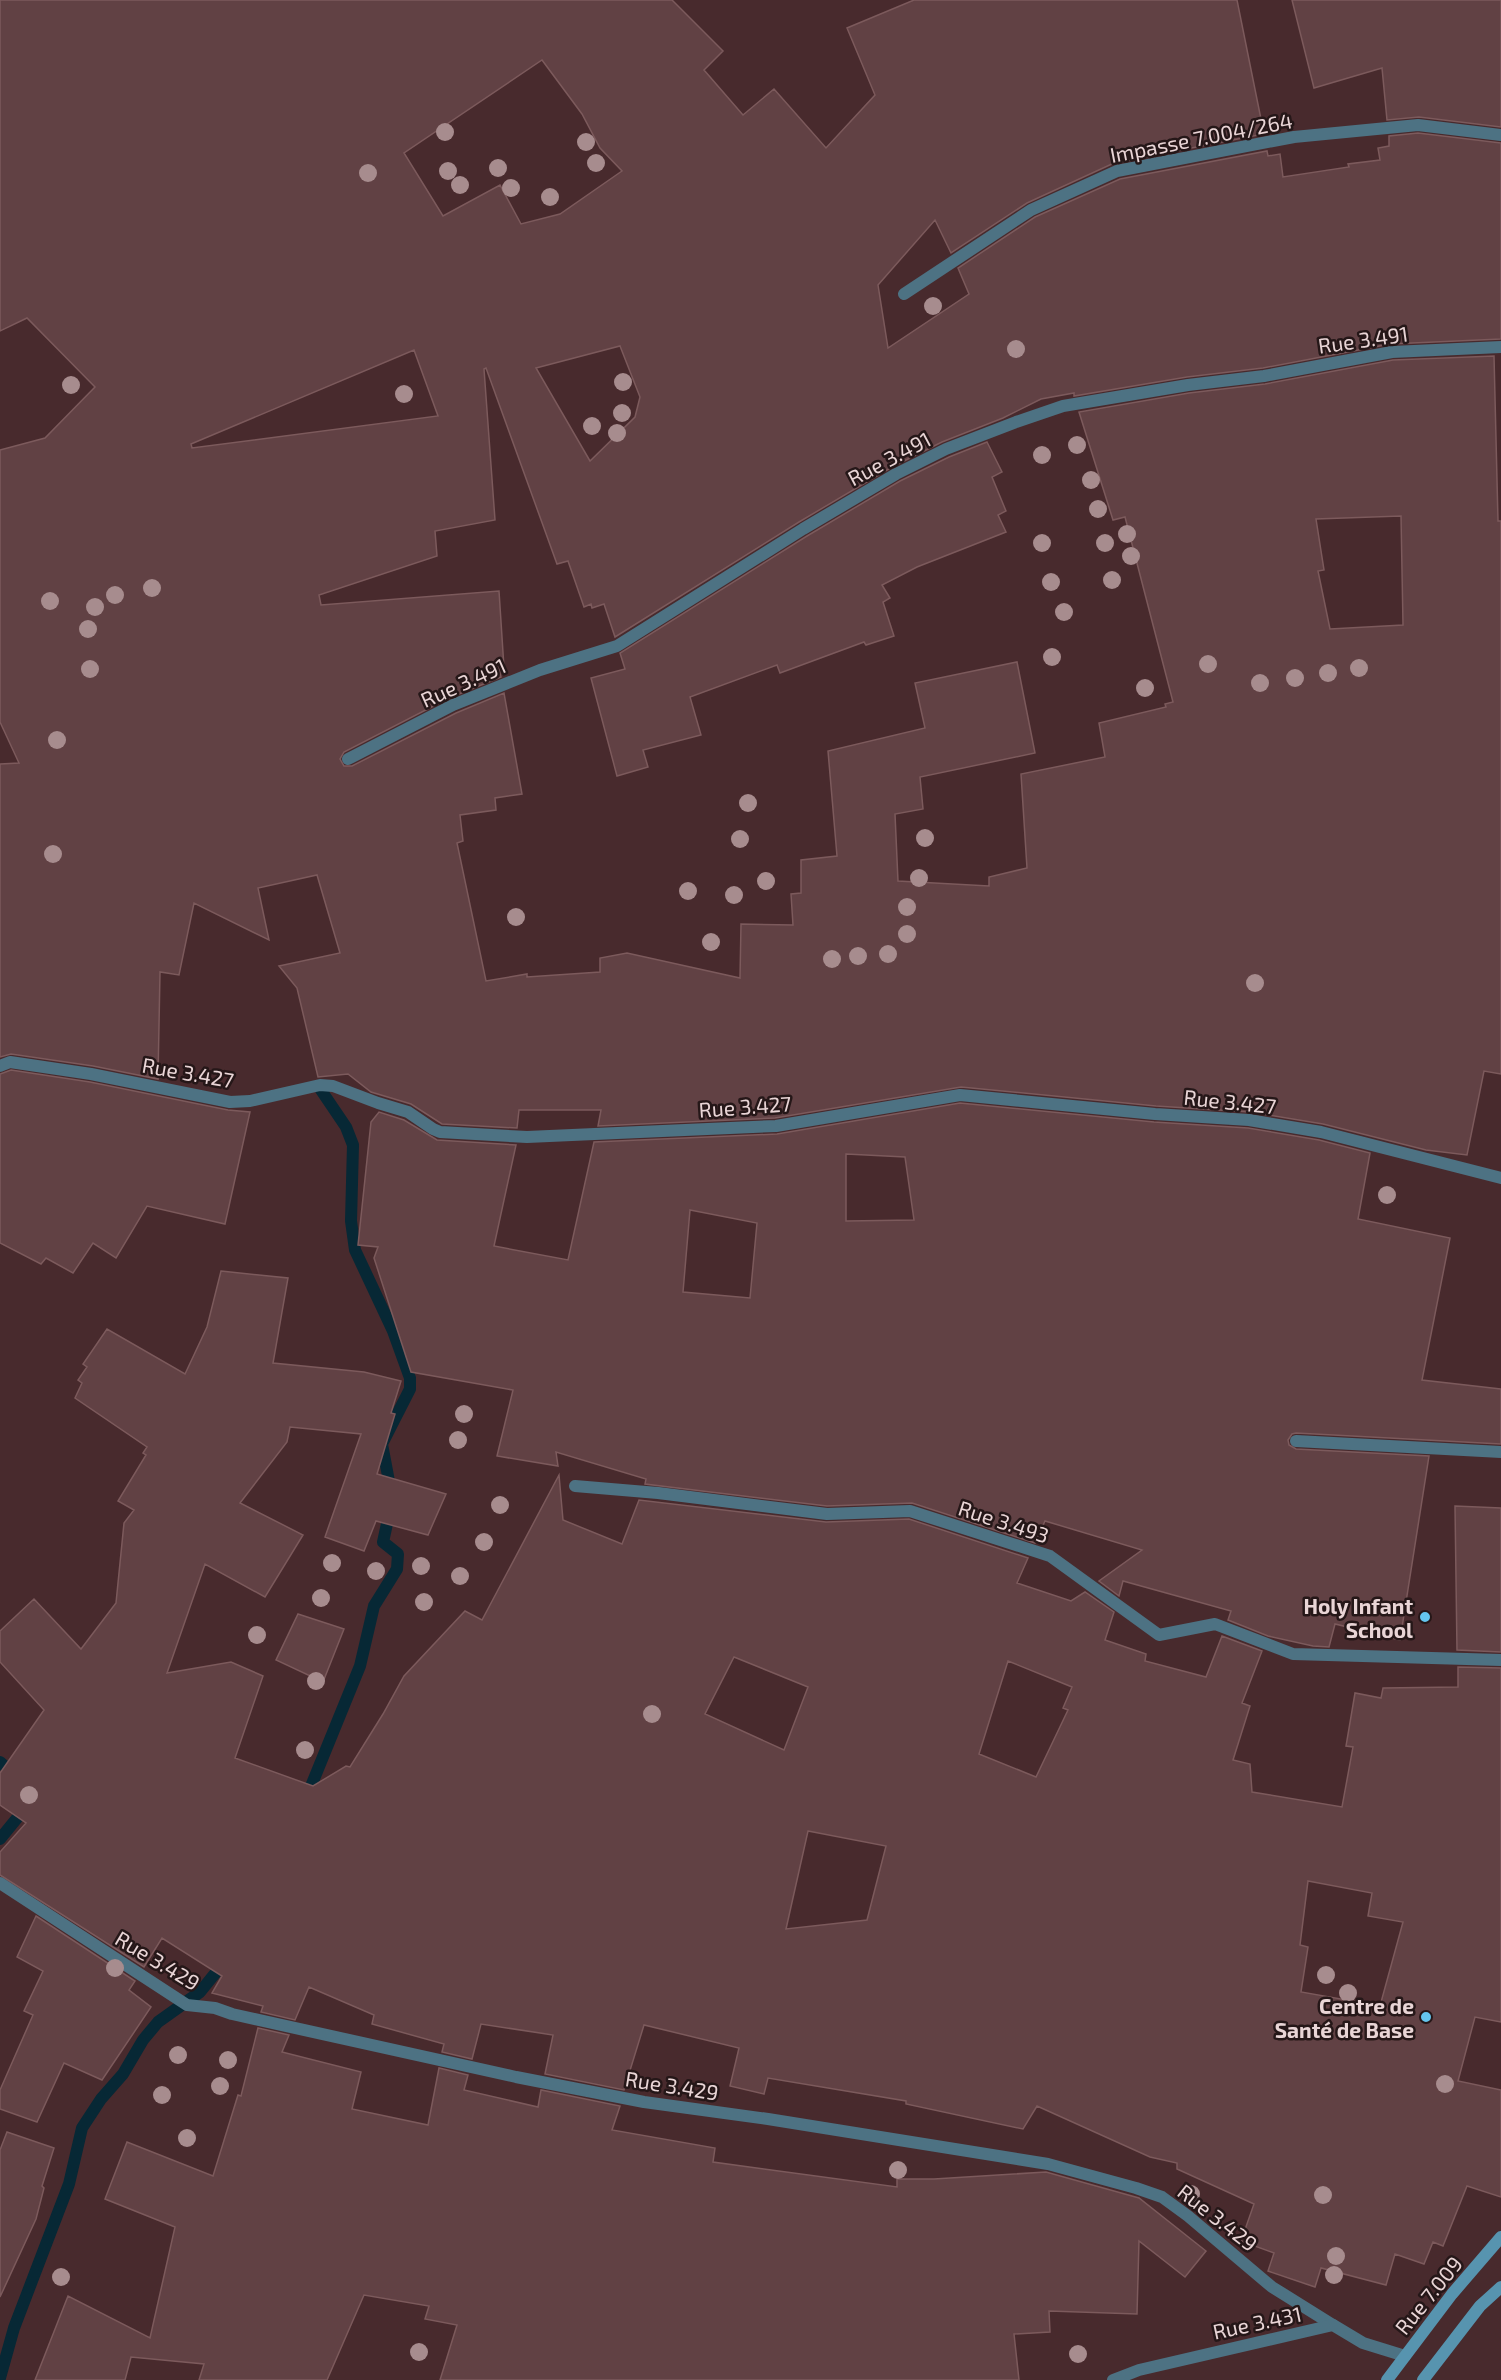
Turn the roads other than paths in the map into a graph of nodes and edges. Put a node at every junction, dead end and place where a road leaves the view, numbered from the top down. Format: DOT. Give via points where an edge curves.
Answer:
graph roads {
  1 [pos="1501,135"];
  2 [pos="904,294"];
  3 [pos="1501,347"];
  4 [pos="348,759"];
  5 [pos="0,1066"];
  6 [pos="1501,1178"];
  7 [pos="1296,1441"];
  8 [pos="1501,1452"];
  9 [pos="575,1486"];
  10 [pos="1501,1660"];
  11 [pos="0,1883"];
  12 [pos="1501,2237"];
  13 [pos="1501,2287"];
  14 [pos="1333,2325"];
  15 [pos="1405,2356"];
  16 [pos="1113,2380"];
  17 [pos="1387,2380"];
  18 [pos="1423,2380"];
  1 -- 2 [label="street, Impasse 7.004/264" via="1418,125 1294,137 1117,171 1031,210"];
  3 -- 4 [label="street, Rue 3.491" via="1392,352 1264,376 1075,403 1016,422 946,449 896,474 616,646 540,670 453,705"];
  5 -- 6 [label="street, Rue 3.427" via="10,1062 91,1074 230,1102 320,1084 408,1112 440,1132 527,1137 776,1126 960,1095 1249,1120 1321,1132"];
  7 -- 8 [label="street"];
  9 -- 10 [label="street, Rue 3.493" via="827,1514 910,1511 1050,1556 1159,1635 1215,1624 1293,1654"];
  11 -- 14 [label="street, Rue 3.429" via="187,2005 632,2099 1048,2164 1136,2188 1170,2203 1272,2286"];
  12 -- 15 [label="main road, Rue 7.009"];
  13 -- 18 [label="main road" via="1480,2306"];
  14 -- 15 [label="street, Rue 3.431" via="1363,2343"];
  14 -- 16 [label="street, Rue 3.431" via="1161,2364"];
  15 -- 17 [label="main road, Rue 7.009"];
}
